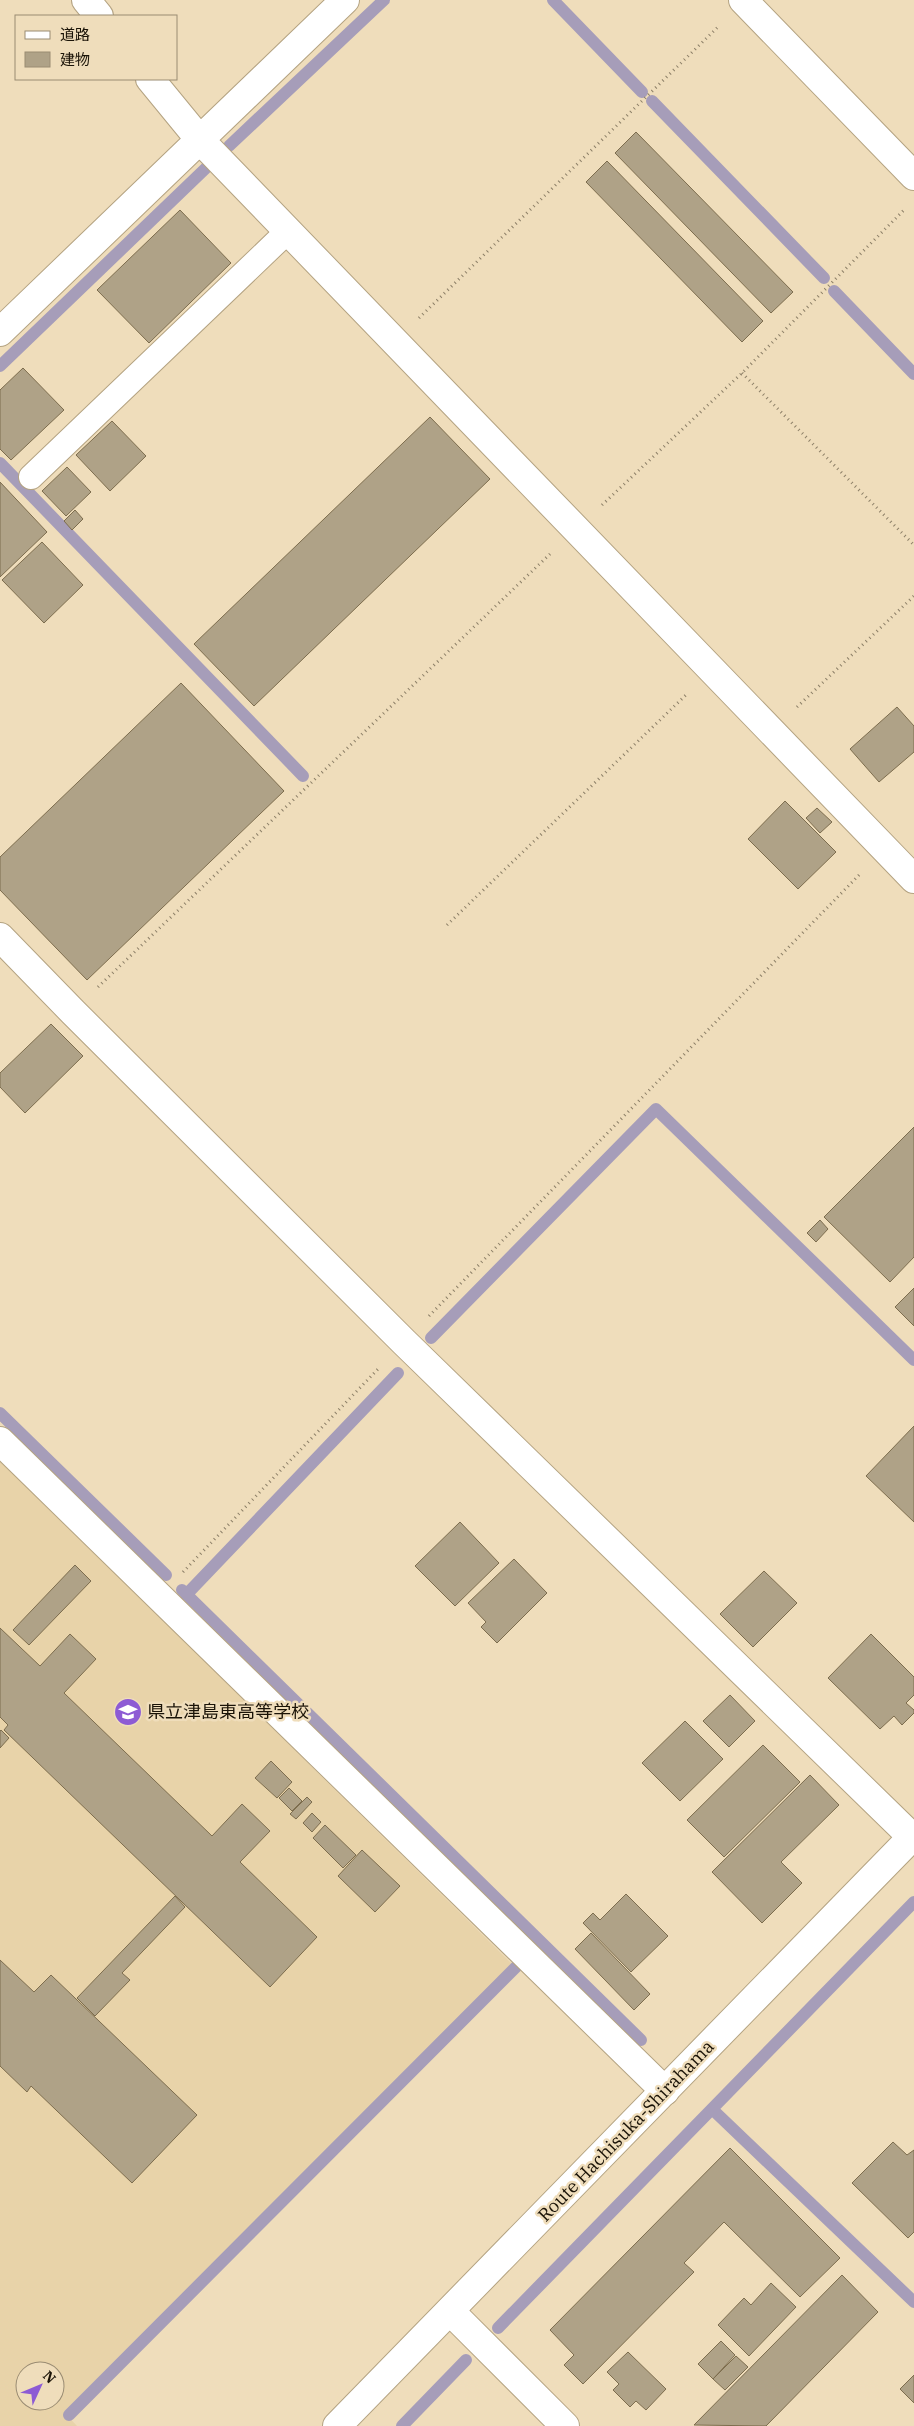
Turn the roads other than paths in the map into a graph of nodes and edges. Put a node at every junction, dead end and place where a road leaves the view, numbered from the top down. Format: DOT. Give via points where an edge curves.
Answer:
graph roads {
  1 [pos="86,0"];
  2 [pos="345,0"];
  3 [pos="744,0"];
  4 [pos="98,15"];
  5 [pos="151,80"];
  6 [pos="200,140"];
  7 [pos="914,176"];
  8 [pos="288,231"];
  9 [pos="0,332"];
  10 [pos="31,477"];
  11 [pos="914,879"];
  12 [pos="3,945"];
  13 [pos="0,1441"];
  14 [pos="913,1837"];
  15 [pos="665,2091"];
  16 [pos="450,2311"];
  17 [pos="337,2426"];
  18 [pos="565,2426"];
  1 -- 4 [label="street"];
  2 -- 6 [label="street"];
  3 -- 7 [label="street"];
  5 -- 6 [label="street"];
  6 -- 8 [label="street"];
  6 -- 9 [label="street"];
  8 -- 10 [label="lane"];
  8 -- 11 [label="street"];
  12 -- 14 [label="street" via="404,1342"];
  13 -- 15 [label="street"];
  14 -- 15 [label="street, Route Hachisuka-Shirahama"];
  15 -- 16 [label="street, Route Hachisuka-Shirahama"];
  16 -- 17 [label="street, Route Hachisuka-Shirahama"];
  16 -- 18 [label="street"];
}
